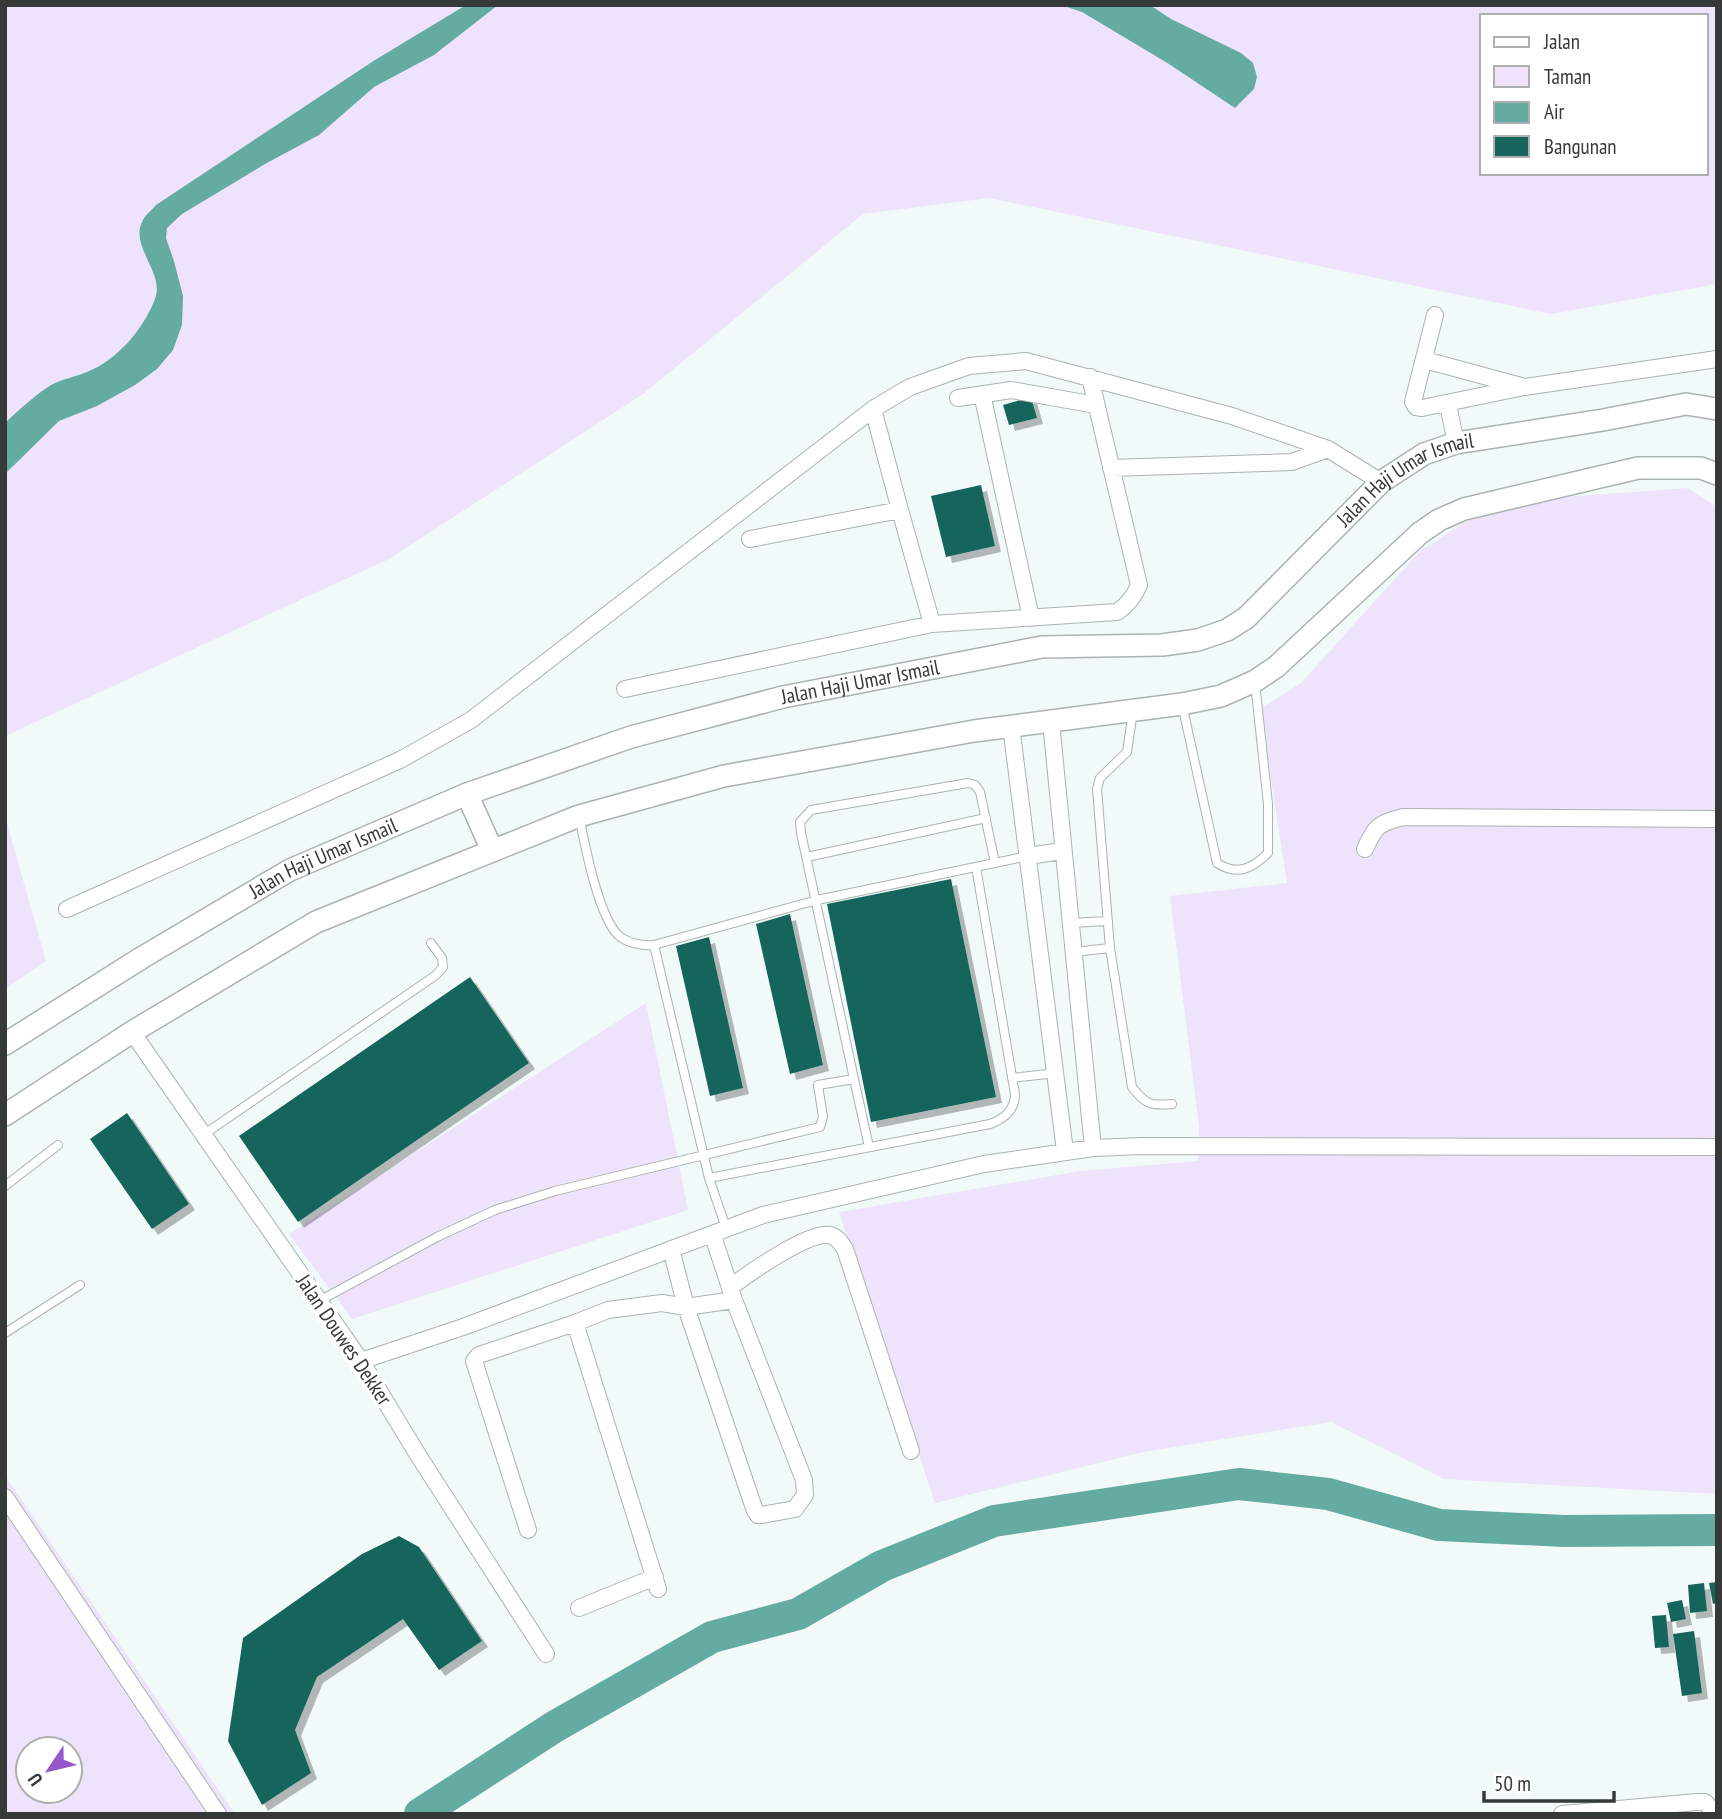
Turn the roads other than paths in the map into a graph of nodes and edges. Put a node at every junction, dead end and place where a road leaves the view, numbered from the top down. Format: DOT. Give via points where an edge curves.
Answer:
graph roads {
  1 [pos="1435,315"];
  2 [pos="1717,359"];
  3 [pos="1425,360"];
  4 [pos="1090,377"];
  5 [pos="1524,387"];
  6 [pos="982,394"];
  7 [pos="958,398"];
  8 [pos="1097,405"];
  9 [pos="1448,405"];
  10 [pos="873,409"];
  11 [pos="1717,409"];
  12 [pos="1456,443"];
  13 [pos="1328,449"];
  14 [pos="1111,468"];
  15 [pos="1717,474"];
  16 [pos="1381,482"];
  17 [pos="900,510"];
  18 [pos="750,539"];
  19 [pos="1031,618"];
  20 [pos="932,624"];
  21 [pos="1255,681"];
  22 [pos="625,690"];
  23 [pos="1182,704"];
  24 [pos="1133,711"];
  25 [pos="1051,722"];
  26 [pos="1012,726"];
  27 [pos="467,794"];
  28 [pos="579,817"];
  29 [pos="986,818"];
  30 [pos="1717,819"];
  31 [pos="1365,849"];
  32 [pos="492,850"];
  33 [pos="1062,851"];
  34 [pos="1028,856"];
  35 [pos="807,857"];
  36 [pos="995,863"];
  37 [pos="976,867"];
  38 [pos="817,900"];
  39 [pos="67,909"];
  40 [pos="1108,921"];
  41 [pos="1070,923"];
  42 [pos="431,943"];
  43 [pos="654,945"];
  44 [pos="1111,948"];
  45 [pos="1073,952"];
  46 [pos="132,1032"];
  47 [pos="5,1044"];
  48 [pos="1056,1073"];
  49 [pos="1012,1078"];
  50 [pos="854,1079"];
  51 [pos="1171,1104"];
  52 [pos="5,1115"];
  53 [pos="203,1135"];
  54 [pos="58,1145"];
  55 [pos="869,1147"];
  56 [pos="1717,1147"];
  57 [pos="1093,1148"];
  58 [pos="1066,1151"];
  59 [pos="704,1154"];
  60 [pos="709,1178"];
  61 [pos="5,1186"];
  62 [pos="720,1232"];
  63 [pos="671,1249"];
  64 [pos="80,1285"];
  65 [pos="732,1293"];
  66 [pos="319,1301"];
  67 [pos="686,1307"];
  68 [pos="575,1324"];
  69 [pos="5,1333"];
  70 [pos="361,1361"];
  71 [pos="911,1451"];
  72 [pos="5,1497"];
  73 [pos="528,1530"];
  74 [pos="579,1608"];
  75 [pos="546,1654"];
  76 [pos="218,1814"];
  77 [pos="1562,1814"];
  78 [pos="1712,1814"];
  1 -- 3 [label="street"];
  2 -- 5 [label="street"];
  3 -- 5 [label="street"];
  3 -- 9 [label="street" via="1413,402 1422,408"];
  4 -- 8 [label="street"];
  4 -- 10 [label="street" via="1026,361 969,366 910,387"];
  4 -- 13 [label="street" via="1232,416"];
  5 -- 9 [label="street"];
  6 -- 7 [label="street"];
  6 -- 8 [label="street" via="1011,390"];
  6 -- 19 [label="street"];
  8 -- 14 [label="street"];
  9 -- 12 [label="street"];
  10 -- 17 [label="street"];
  10 -- 39 [label="street" via="471,720 400,760"];
  11 -- 12 [label="main road, Jalan Haji Umar Ismail" via="1686,404"];
  12 -- 16 [label="main road, Jalan Haji Umar Ismail" via="1424,454"];
  13 -- 14 [label="street" via="1292,462"];
  13 -- 16 [label="street"];
  14 -- 19 [label="street" via="1139,585 1135,594 1117,612"];
  15 -- 21 [label="main road" via="1702,468 1638,468 1464,509 1438,520"];
  16 -- 27 [label="main road, Jalan Haji Umar Ismail" via="1246,618 1227,631 1162,645 1042,647 783,697 631,737"];
  17 -- 18 [label="street"];
  17 -- 20 [label="street"];
  19 -- 20 [label="street"];
  20 -- 22 [label="street"];
  21 -- 23 [label="main road" via="1221,696"];
  21 -- 23 [label="lane" via="1268,804 1268,853 1241,870 1217,863"];
  23 -- 24 [label="main road"];
  24 -- 25 [label="main road"];
  24 -- 40 [label="lane" via="1127,752 1100,778 1097,789"];
  25 -- 26 [label="main road"];
  25 -- 33 [label="street"];
  26 -- 28 [label="main road" via="724,776"];
  26 -- 34 [label="street"];
  27 -- 32 [label="main road"];
  27 -- 47 [label="main road, Jalan Haji Umar Ismail" via="290,870"];
  28 -- 32 [label="main road"];
  28 -- 43 [label="lane" via="611,925 629,941"];
  29 -- 35 [label="lane"];
  29 -- 35 [label="lane" via="979,792 968,783 811,810 800,822"];
  29 -- 36 [label="lane"];
  30 -- 31 [label="street" via="1403,817 1376,828"];
  32 -- 46 [label="main road" via="316,922"];
  33 -- 34 [label="street"];
  33 -- 41 [label="street"];
  34 -- 36 [label="lane"];
  34 -- 48 [label="street"];
  35 -- 38 [label="lane"];
  36 -- 37 [label="lane"];
  37 -- 38 [label="lane"];
  37 -- 49 [label="lane"];
  38 -- 43 [label="lane"];
  38 -- 50 [label="lane"];
  40 -- 41 [label="lane"];
  40 -- 44 [label="lane"];
  41 -- 45 [label="street"];
  42 -- 53 [label="lane" via="442,958 443,967 436,975"];
  43 -- 59 [label="lane"];
  44 -- 45 [label="lane"];
  44 -- 51 [label="lane" via="1132,1087 1143,1101"];
  45 -- 57 [label="street"];
  46 -- 52 [label="main road"];
  46 -- 53 [label="street, Jalan Douwes Dekker"];
  48 -- 49 [label="lane"];
  48 -- 58 [label="street"];
  49 -- 55 [label="lane" via="1015,1104 1000,1120"];
  50 -- 55 [label="lane"];
  50 -- 59 [label="lane" via="818,1085 820,1126"];
  53 -- 66 [label="street, Jalan Douwes Dekker"];
  54 -- 61 [label="lane"];
  55 -- 60 [label="lane"];
  56 -- 57 [label="street"];
  57 -- 58 [label="street"];
  58 -- 62 [label="street" via="984,1164 763,1215"];
  59 -- 60 [label="lane"];
  59 -- 66 [label="lane" via="495,1210"];
  60 -- 62 [label="lane"];
  62 -- 63 [label="street"];
  62 -- 65 [label="street"];
  63 -- 67 [label="street"];
  63 -- 70 [label="street"];
  64 -- 69 [label="lane"];
  65 -- 67 [label="street"];
  65 -- 67 [label="street" via="804,1480 805,1495 795,1509 762,1515 755,1511"];
  65 -- 71 [label="street" via="782,1253 821,1235 839,1240"];
  66 -- 70 [label="street, Jalan Douwes Dekker"];
  67 -- 68 [label="street" via="638,1304"];
  68 -- 73 [label="street" via="485,1352 474,1361"];
  68 -- 74 [label="street" via="656,1583"];
  70 -- 75 [label="street, Jalan Douwes Dekker"];
  72 -- 76 [label="street"];
  77 -- 78 [label="street" via="1705,1802"];
}
